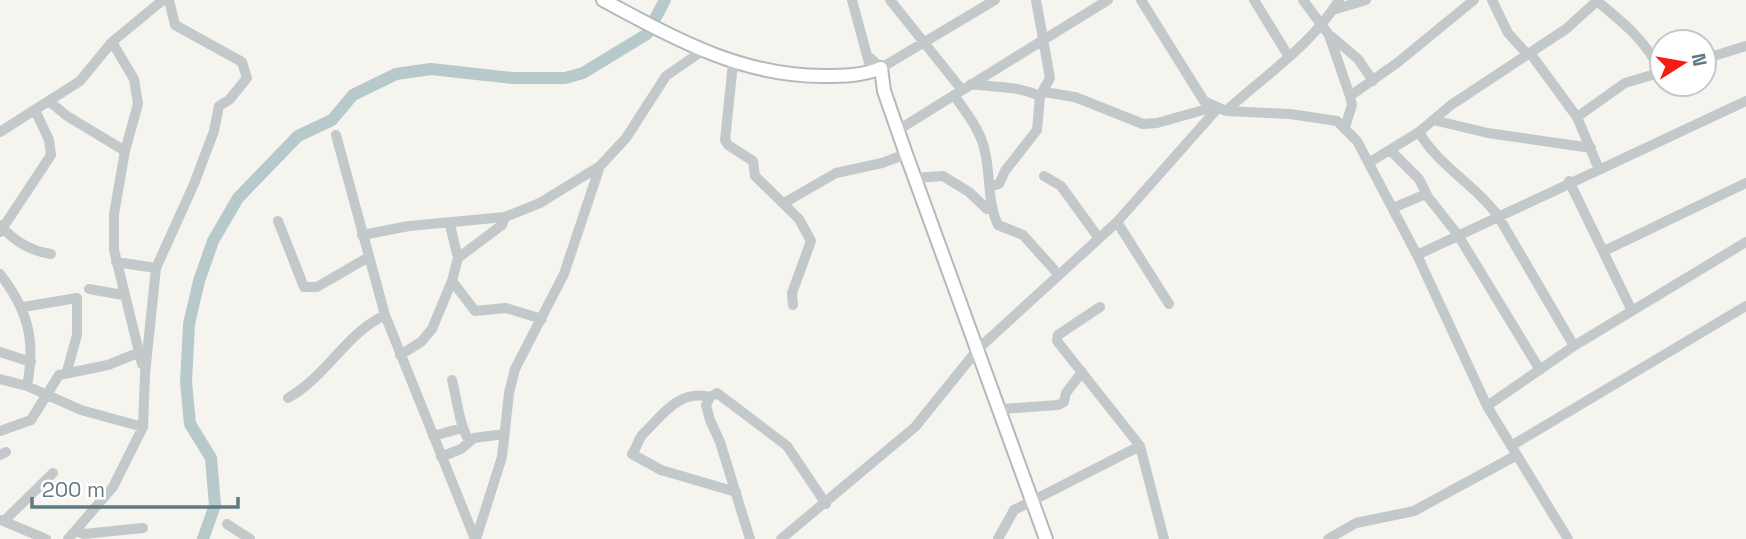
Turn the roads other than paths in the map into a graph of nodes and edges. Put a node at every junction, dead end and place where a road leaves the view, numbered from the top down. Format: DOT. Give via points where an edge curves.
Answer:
graph roads {
  1 [pos="166,0"];
  2 [pos="603,0"];
  3 [pos="852,0"];
  4 [pos="890,0"];
  5 [pos="995,0"];
  6 [pos="1036,0"];
  7 [pos="1108,0"];
  8 [pos="1141,0"];
  9 [pos="1254,0"];
  10 [pos="1303,0"];
  11 [pos="1339,0"];
  12 [pos="1366,0"];
  13 [pos="1474,0"];
  14 [pos="1492,0"];
  15 [pos="1598,1"];
  16 [pos="1333,10"];
  17 [pos="1322,23"];
  18 [pos="1329,35"];
  19 [pos="1044,39"];
  20 [pos="112,41"];
  21 [pos="926,42"];
  22 [pos="1746,46"];
  23 [pos="1648,48"];
  24 [pos="702,51"];
  25 [pos="1529,54"];
  26 [pos="1718,55"];
  27 [pos="1289,57"];
  28 [pos="733,63"];
  29 [pos="875,70"];
  30 [pos="1648,76"];
  31 [pos="1373,81"];
  32 [pos="962,90"];
  33 [pos="1042,94"];
  34 [pos="1350,96"];
  35 [pos="1746,100"];
  36 [pos="50,102"];
  37 [pos="1219,109"];
  38 [pos="35,110"];
  39 [pos="1577,117"];
  40 [pos="1433,120"];
  41 [pos="1345,127"];
  42 [pos="898,130"];
  43 [pos="0,132"];
  44 [pos="1419,132"];
  45 [pos="336,135"];
  46 [pos="1591,148"];
  47 [pos="1390,150"];
  48 [pos="125,151"];
  49 [pos="906,154"];
  50 [pos="1370,162"];
  51 [pos="600,166"];
  52 [pos="1598,167"];
  53 [pos="1044,176"];
  54 [pos="915,178"];
  55 [pos="1569,181"];
  56 [pos="1746,183"];
  57 [pos="992,186"];
  58 [pos="1426,194"];
  59 [pos="784,203"];
  60 [pos="990,208"];
  61 [pos="1393,208"];
  62 [pos="1498,216"];
  63 [pos="505,217"];
  64 [pos="278,221"];
  65 [pos="1117,222"];
  66 [pos="450,225"];
  67 [pos="1,228"];
  68 [pos="362,235"];
  69 [pos="1458,235"];
  70 [pos="1098,237"];
  71 [pos="1746,242"];
  72 [pos="1604,251"];
  73 [pos="51,254"];
  74 [pos="1417,255"];
  75 [pos="367,258"];
  76 [pos="458,258"];
  77 [pos="116,262"];
  78 [pos="156,268"];
  79 [pos="0,274"];
  80 [pos="1059,275"];
  81 [pos="452,281"];
  82 [pos="89,289"];
  83 [pos="123,295"];
  84 [pos="1169,304"];
  85 [pos="793,305"];
  86 [pos="1746,306"];
  87 [pos="23,307"];
  88 [pos="1100,307"];
  89 [pos="1632,311"];
  90 [pos="385,314"];
  91 [pos="542,319"];
  92 [pos="1574,346"];
  93 [pos="978,349"];
  94 [pos="0,352"];
  95 [pos="140,352"];
  96 [pos="400,355"];
  97 [pos="31,362"];
  98 [pos="1541,370"];
  99 [pos="67,371"];
  100 [pos="1082,372"];
  101 [pos="145,374"];
  102 [pos="0,379"];
  103 [pos="452,380"];
  104 [pos="27,386"];
  105 [pos="44,395"];
  106 [pos="710,397"];
  107 [pos="288,398"];
  108 [pos="1487,406"];
  109 [pos="1000,409"];
  110 [pos="143,427"];
  111 [pos="462,428"];
  112 [pos="0,431"];
  113 [pos="505,434"];
  114 [pos="432,436"];
  115 [pos="469,441"];
  116 [pos="1140,446"];
  117 [pos="1514,451"];
  118 [pos="441,457"];
  119 [pos="53,473"];
  120 [pos="736,492"];
  121 [pos="1032,499"];
  122 [pos="825,504"];
  123 [pos="2,520"];
  124 [pos="227,524"];
  125 [pos="143,528"];
  126 [pos="72,535"];
  127 [pos="46,539"];
  128 [pos="250,539"];
  129 [pos="476,539"];
  130 [pos="750,539"];
  131 [pos="781,539"];
  132 [pos="998,539"];
  133 [pos="1046,539"];
  134 [pos="1164,539"];
  135 [pos="1328,539"];
  136 [pos="1568,539"];
  1 -- 20 [label="street"];
  1 -- 78 [label="street" via="174,25 242,62 247,78 219,106 194,184"];
  2 -- 24 [label="main road"];
  3 -- 29 [label="street"];
  4 -- 21 [label="street"];
  5 -- 21 [label="street"];
  6 -- 19 [label="street"];
  7 -- 19 [label="street"];
  8 -- 37 [label="street" via="1199,94"];
  9 -- 27 [label="street"];
  10 -- 17 [label="street"];
  11 -- 16 [label="street"];
  12 -- 16 [label="street"];
  13 -- 31 [label="street"];
  14 -- 25 [label="street" via="1508,33"];
  15 -- 23 [label="street"];
  15 -- 25 [label="street"];
  16 -- 17 [label="street"];
  17 -- 18 [label="street"];
  17 -- 27 [label="street"];
  18 -- 31 [label="street" via="1358,59"];
  18 -- 34 [label="street"];
  19 -- 32 [label="street"];
  19 -- 33 [label="street" via="1051,73"];
  20 -- 36 [label="street" via="83,78"];
  20 -- 48 [label="street" via="134,79 138,104"];
  21 -- 29 [label="street"];
  21 -- 32 [label="street"];
  22 -- 26 [label="street"];
  24 -- 28 [label="main road"];
  24 -- 51 [label="street" via="666,76 626,138"];
  25 -- 39 [label="street"];
  25 -- 40 [label="street"];
  27 -- 37 [label="street"];
  28 -- 29 [label="main road" via="793,75"];
  28 -- 59 [label="street" via="725,140 753,161 755,176"];
  29 -- 42 [label="main road"];
  30 -- 39 [label="street" via="1625,83"];
  31 -- 34 [label="street"];
  32 -- 33 [label="street" via="1016,86"];
  32 -- 42 [label="street"];
  32 -- 57 [label="street"];
  33 -- 37 [label="street" via="1075,97 1143,124"];
  33 -- 57 [label="street" via="1037,130 999,184"];
  34 -- 41 [label="street"];
  35 -- 52 [label="street"];
  36 -- 38 [label="street"];
  36 -- 48 [label="street"];
  37 -- 41 [label="street" via="1314,116"];
  37 -- 65 [label="street"];
  38 -- 43 [label="street"];
  38 -- 67 [label="street" via="51,155"];
  39 -- 46 [label="street"];
  40 -- 44 [label="street"];
  40 -- 46 [label="street"];
  41 -- 50 [label="street"];
  42 -- 49 [label="main road"];
  44 -- 47 [label="street"];
  44 -- 62 [label="street" via="1437,158 1485,198"];
  45 -- 68 [label="street"];
  46 -- 52 [label="street"];
  47 -- 50 [label="street"];
  47 -- 58 [label="street" via="1419,179"];
  48 -- 77 [label="street" via="114,214"];
  49 -- 54 [label="main road"];
  49 -- 59 [label="street" via="836,173"];
  50 -- 61 [label="street"];
  51 -- 63 [label="street" via="540,203"];
  51 -- 91 [label="street" via="564,274"];
  52 -- 55 [label="street"];
  53 -- 70 [label="street" via="1061,186"];
  54 -- 60 [label="street" via="943,176"];
  54 -- 93 [label="main road"];
  55 -- 62 [label="street"];
  55 -- 72 [label="street"];
  56 -- 72 [label="street"];
  57 -- 60 [label="street"];
  58 -- 61 [label="street"];
  58 -- 69 [label="street"];
  59 -- 85 [label="street" via="811,241 792,293"];
  60 -- 80 [label="street" via="998,225 1023,235"];
  61 -- 74 [label="street"];
  62 -- 69 [label="street"];
  62 -- 92 [label="street"];
  63 -- 66 [label="street"];
  63 -- 76 [label="street" via="502,225"];
  64 -- 75 [label="street" via="304,287 317,287"];
  65 -- 70 [label="street"];
  65 -- 84 [label="street"];
  66 -- 68 [label="street" via="409,226"];
  66 -- 76 [label="street"];
  67 -- 73 [label="street" via="36,252"];
  68 -- 75 [label="street"];
  69 -- 74 [label="street"];
  69 -- 98 [label="street"];
  70 -- 80 [label="street"];
  71 -- 89 [label="street"];
  72 -- 89 [label="street"];
  74 -- 108 [label="street"];
  75 -- 90 [label="street"];
  76 -- 81 [label="street"];
  77 -- 78 [label="street"];
  77 -- 83 [label="street"];
  78 -- 101 [label="street"];
  79 -- 87 [label="street"];
  80 -- 93 [label="street"];
  81 -- 91 [label="street" via="475,312 506,308"];
  81 -- 96 [label="street" via="432,329"];
  82 -- 83 [label="street"];
  83 -- 95 [label="street"];
  86 -- 117 [label="street"];
  87 -- 97 [label="street"];
  87 -- 99 [label="street" via="78,298 77,335"];
  88 -- 100 [label="street" via="1058,335 1060,347"];
  89 -- 92 [label="street"];
  90 -- 96 [label="street"];
  90 -- 107 [label="street" via="363,328 312,383"];
  91 -- 113 [label="street" via="515,369"];
  92 -- 98 [label="street"];
  93 -- 109 [label="main road"];
  93 -- 122 [label="street" via="915,427"];
  94 -- 97 [label="street"];
  95 -- 99 [label="street" via="85,371"];
  95 -- 101 [label="street"];
  96 -- 114 [label="street"];
  97 -- 104 [label="street"];
  98 -- 108 [label="street"];
  99 -- 105 [label="street"];
  100 -- 109 [label="street" via="1058,405"];
  100 -- 116 [label="street"];
  101 -- 110 [label="street"];
  102 -- 104 [label="street"];
  103 -- 111 [label="street"];
  104 -- 105 [label="street"];
  105 -- 110 [label="street"];
  105 -- 112 [label="street" via="31,420"];
  106 -- 120 [label="street" via="706,405 710,420"];
  106 -- 120 [label="street" via="699,394 662,410 632,454 662,470"];
  106 -- 122 [label="street" via="717,393 787,446"];
  108 -- 117 [label="street"];
  109 -- 121 [label="main road"];
  110 -- 126 [label="street" via="113,487"];
  111 -- 114 [label="street"];
  111 -- 115 [label="street"];
  113 -- 115 [label="street"];
  113 -- 129 [label="street"];
  114 -- 118 [label="street"];
  115 -- 118 [label="street" via="461,450"];
  116 -- 121 [label="street"];
  116 -- 134 [label="street"];
  117 -- 135 [label="street" via="1414,511 1356,523"];
  117 -- 136 [label="street"];
  118 -- 129 [label="street"];
  119 -- 123 [label="street"];
  120 -- 130 [label="street"];
  121 -- 132 [label="street" via="1014,510"];
  121 -- 133 [label="main road"];
  122 -- 131 [label="street"];
  123 -- 127 [label="street"];
  124 -- 128 [label="street"];
  125 -- 126 [label="street"];
}
